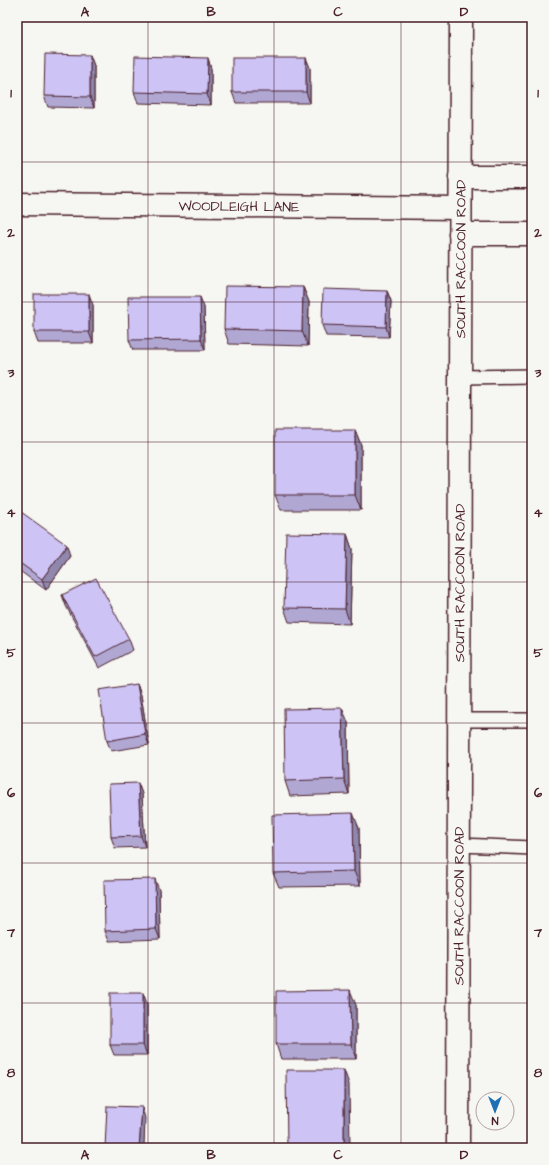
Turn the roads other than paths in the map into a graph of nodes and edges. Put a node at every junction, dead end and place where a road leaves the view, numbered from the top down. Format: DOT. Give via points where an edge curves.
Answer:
graph roads {
  1 [pos="461,17"];
  2 [pos="460,177"];
  3 [pos="532,177"];
  4 [pos="17,204"];
  5 [pos="460,208"];
  6 [pos="460,234"];
  7 [pos="532,234"];
  8 [pos="532,376"];
  9 [pos="460,377"];
  10 [pos="460,720"];
  11 [pos="532,720"];
  12 [pos="460,845"];
  13 [pos="532,848"];
  14 [pos="458,1148"];
  1 -- 2 [label="street, SOUTH RACCOON ROAD"];
  2 -- 3 [label="street"];
  2 -- 5 [label="street, SOUTH RACCOON ROAD"];
  4 -- 5 [label="street, WOODLEIGH LANE"];
  5 -- 6 [label="street, SOUTH RACCOON ROAD"];
  6 -- 7 [label="street"];
  6 -- 9 [label="street, SOUTH RACCOON ROAD"];
  8 -- 9 [label="lane"];
  9 -- 10 [label="street, SOUTH RACCOON ROAD"];
  10 -- 11 [label="lane"];
  10 -- 12 [label="street, SOUTH RACCOON ROAD"];
  12 -- 13 [label="lane"];
  12 -- 14 [label="street, SOUTH RACCOON ROAD"];
}
